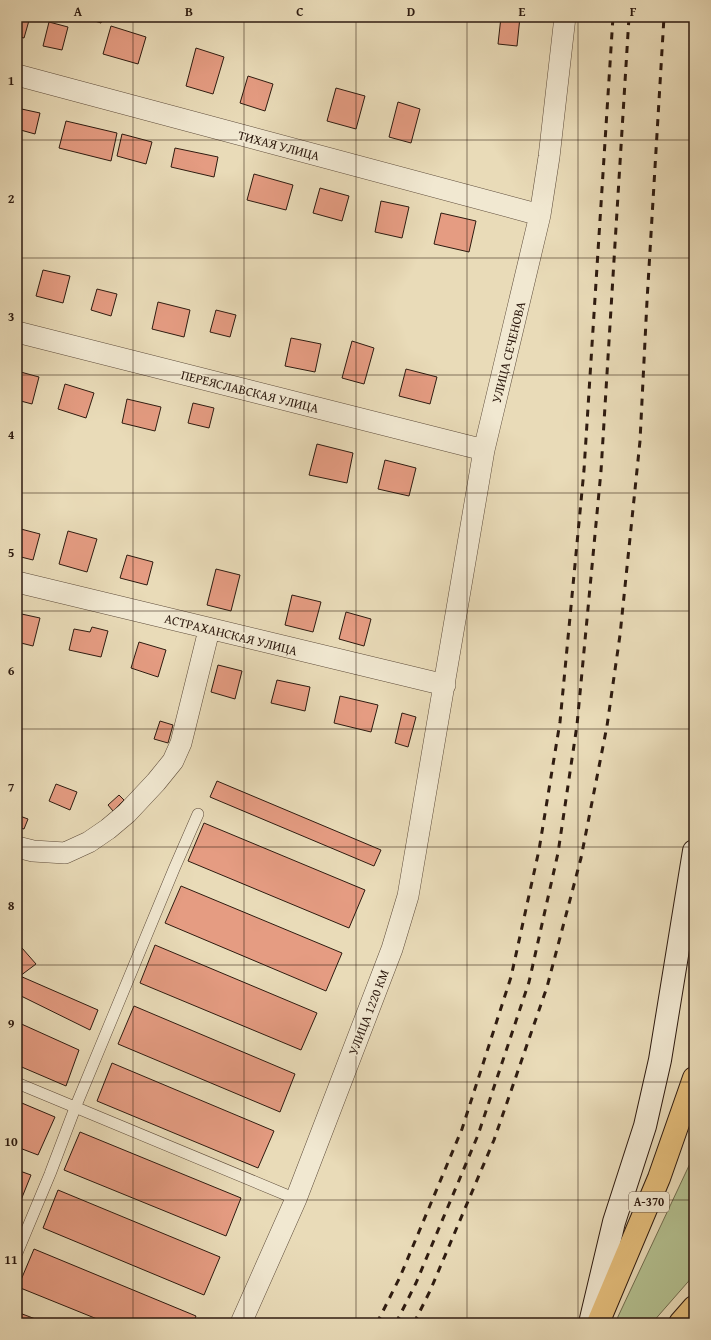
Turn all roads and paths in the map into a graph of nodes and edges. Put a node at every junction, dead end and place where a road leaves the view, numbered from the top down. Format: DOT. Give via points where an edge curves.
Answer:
graph roads {
  1 [pos="565,17"];
  2 [pos="17,75"];
  3 [pos="540,216"];
  4 [pos="17,332"];
  5 [pos="484,450"];
  6 [pos="17,582"];
  7 [pos="209,630"];
  8 [pos="445,686"];
  9 [pos="198,814"];
  10 [pos="17,847"];
  11 [pos="694,851"];
  12 [pos="694,1078"];
  13 [pos="17,1083"];
  14 [pos="75,1108"];
  15 [pos="296,1199"];
  16 [pos="17,1253"];
  17 [pos="694,1307"];
  18 [pos="241,1323"];
  19 [pos="590,1323"];
  20 [pos="598,1323"];
  21 [pos="680,1323"];
  1 -- 3 [label="street, УЛИЦА СЕЧЕНОВА"];
  2 -- 3 [label="street, ТИХАЯ УЛИЦА"];
  3 -- 5 [label="street, УЛИЦА СЕЧЕНОВА"];
  4 -- 5 [label="street, ПЕРЕЯСЛАВСКАЯ УЛИЦА"];
  5 -- 8 [label="street, УЛИЦА СЕЧЕНОВА"];
  6 -- 7 [label="street, АСТРАХАНСКАЯ УЛИЦА"];
  7 -- 8 [label="street, АСТРАХАНСКАЯ УЛИЦА"];
  7 -- 10 [label="street" via="180,743 173,761 156,782 126,813 89,842 65,853"];
  8 -- 15 [label="street, УЛИЦА 1220 КМ" via="408,896 392,949"];
  9 -- 14 [label="lane"];
  11 -- 19 [label="main road" via="645,1126 614,1222"];
  12 -- 20 [label="highway, А-370" via="659,1178"];
  13 -- 14 [label="lane"];
  14 -- 15 [label="lane"];
  14 -- 16 [label="lane"];
  15 -- 18 [label="street, УЛИЦА 1220 КМ"];
  17 -- 21 [label="highway"];
}
